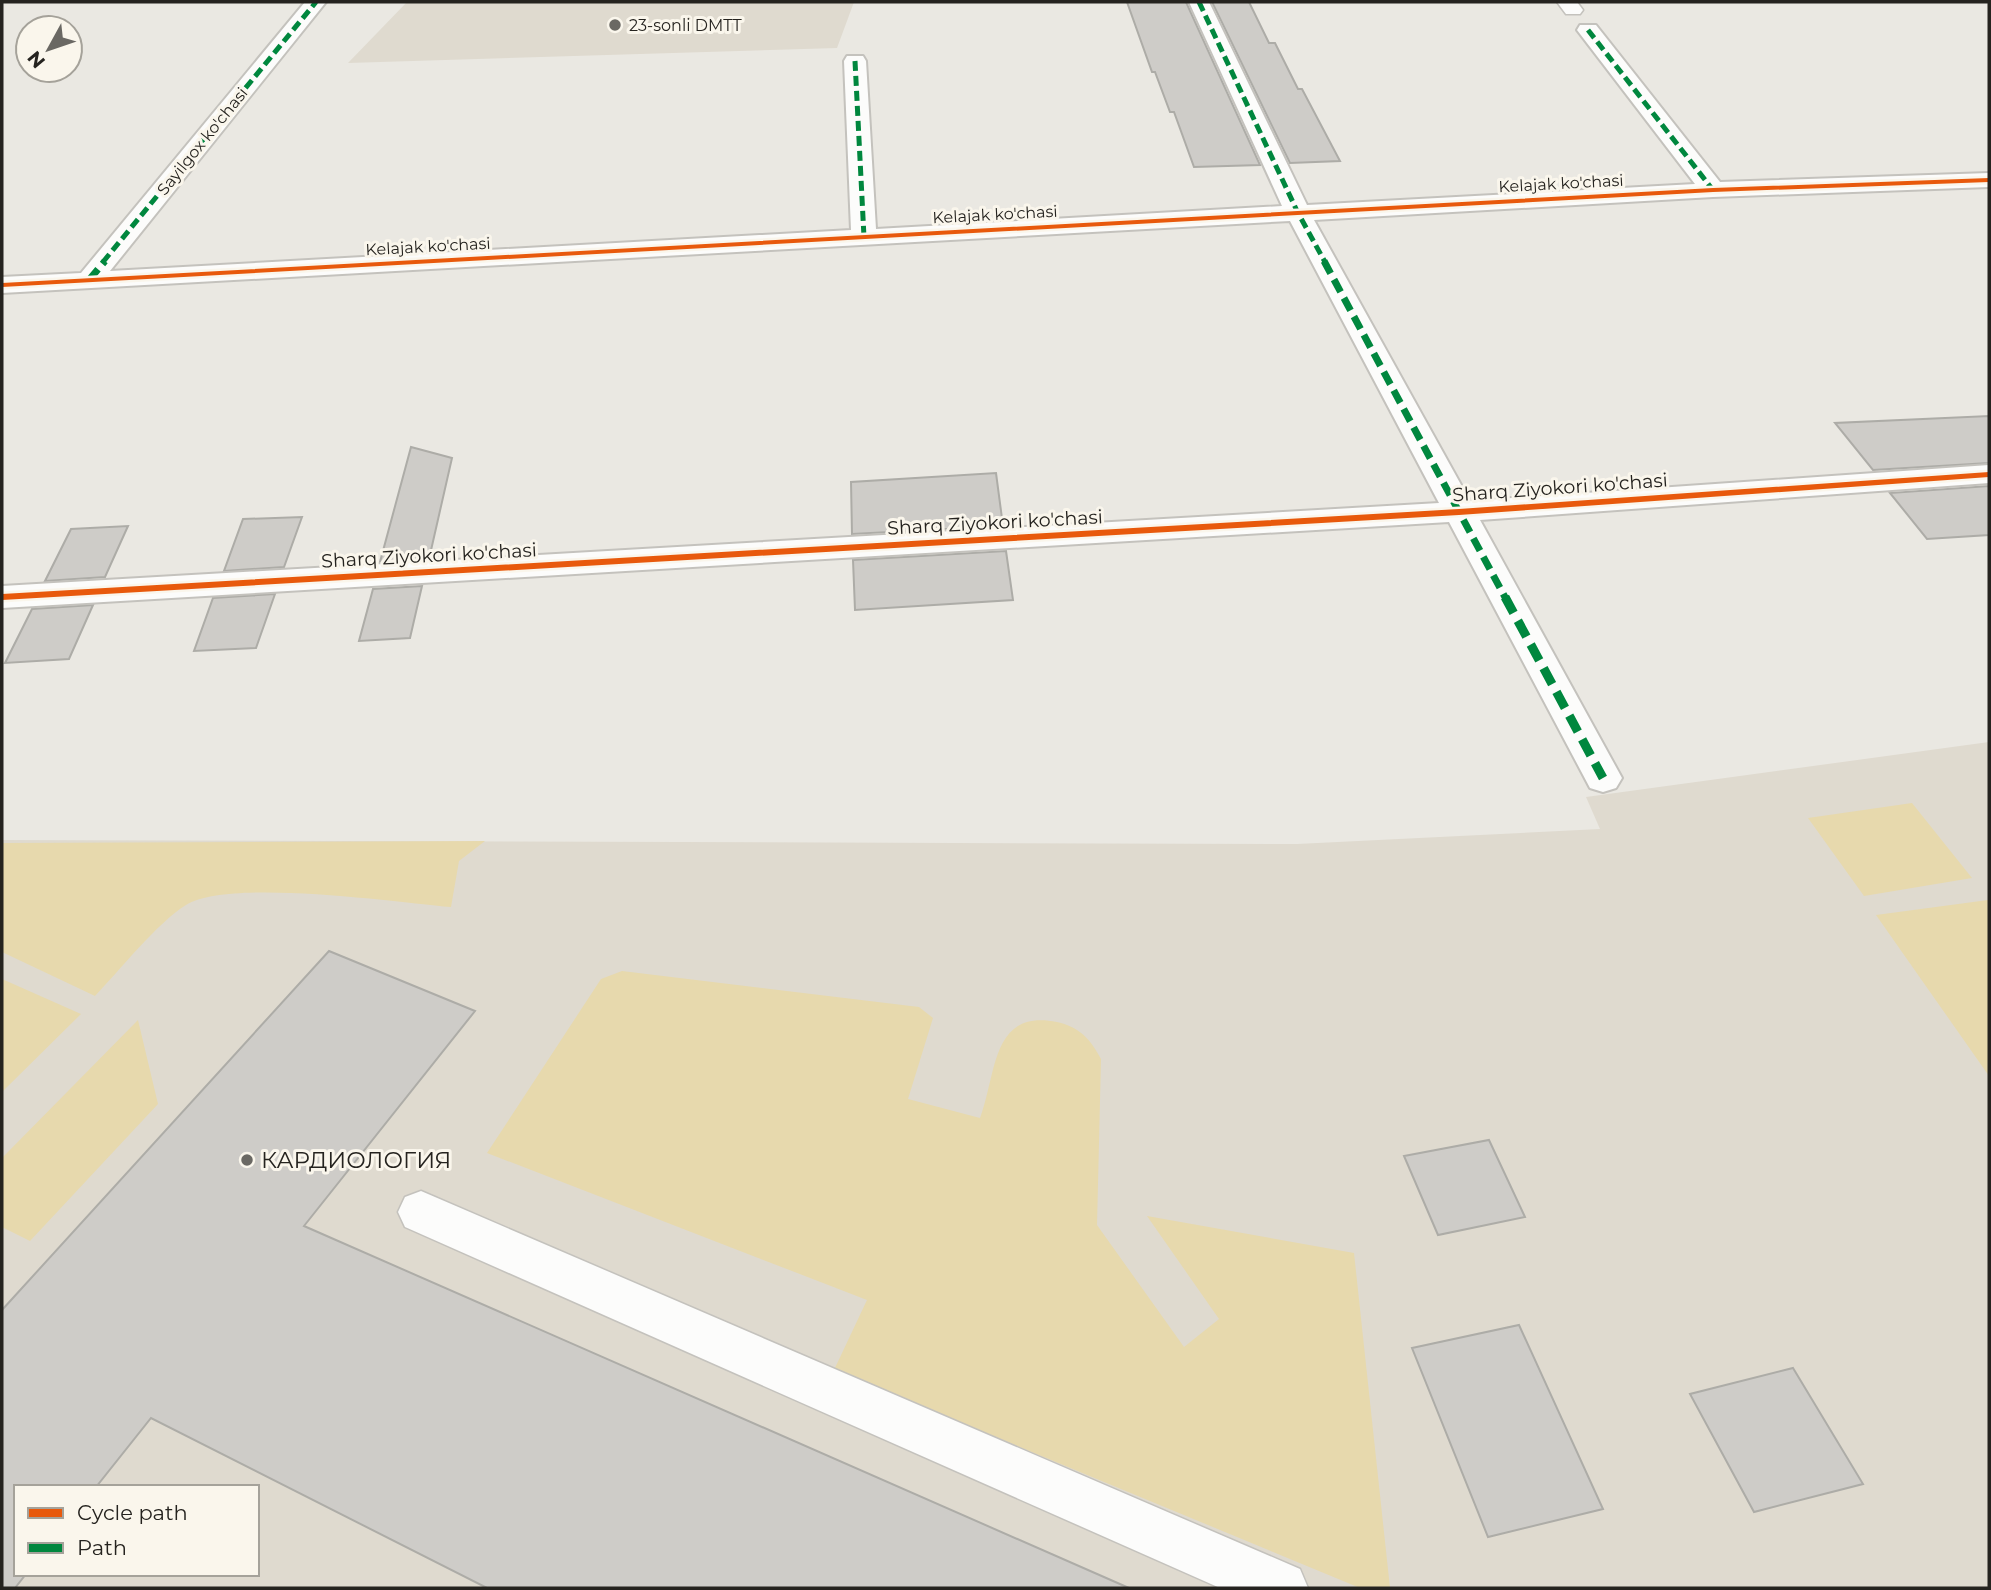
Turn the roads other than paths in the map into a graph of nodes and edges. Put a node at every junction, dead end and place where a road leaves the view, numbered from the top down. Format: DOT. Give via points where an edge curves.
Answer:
graph roads {
  1 [pos="316,2"];
  2 [pos="1199,2"];
  3 [pos="1588,30"];
  4 [pos="855,61"];
  5 [pos="1989,180"];
  6 [pos="1713,190"];
  7 [pos="1298,214"];
  8 [pos="864,237"];
  9 [pos="89,280"];
  10 [pos="2,285"];
  11 [pos="1989,474"];
  12 [pos="1459,512"];
  13 [pos="2,597"];
  14 [pos="1603,778"];
  15 [pos="421,1212"];
  16 [pos="1281,1588"];
  1 -- 9 [label="street, Sayilgox ko'chasi"];
  2 -- 7 [label="street, Sharq Ziyokori ko'chasi"];
  3 -- 6 [label="street"];
  4 -- 8 [label="street"];
  5 -- 6 [label="street, Kelajak ko'chasi"];
  6 -- 7 [label="street, Kelajak ko'chasi"];
  7 -- 8 [label="street, Kelajak ko'chasi"];
  7 -- 12 [label="street, Sharq Ziyokori ko'chasi"];
  8 -- 9 [label="street, Kelajak ko'chasi"];
  9 -- 10 [label="street, Kelajak ko'chasi"];
  11 -- 12 [label="street, Sharq Ziyokori ko'chasi"];
  12 -- 13 [label="street, Sharq Ziyokori ko'chasi"];
  12 -- 14 [label="street, Sharq Ziyokori ko'chasi"];
  15 -- 16 [label="lane"];
}
